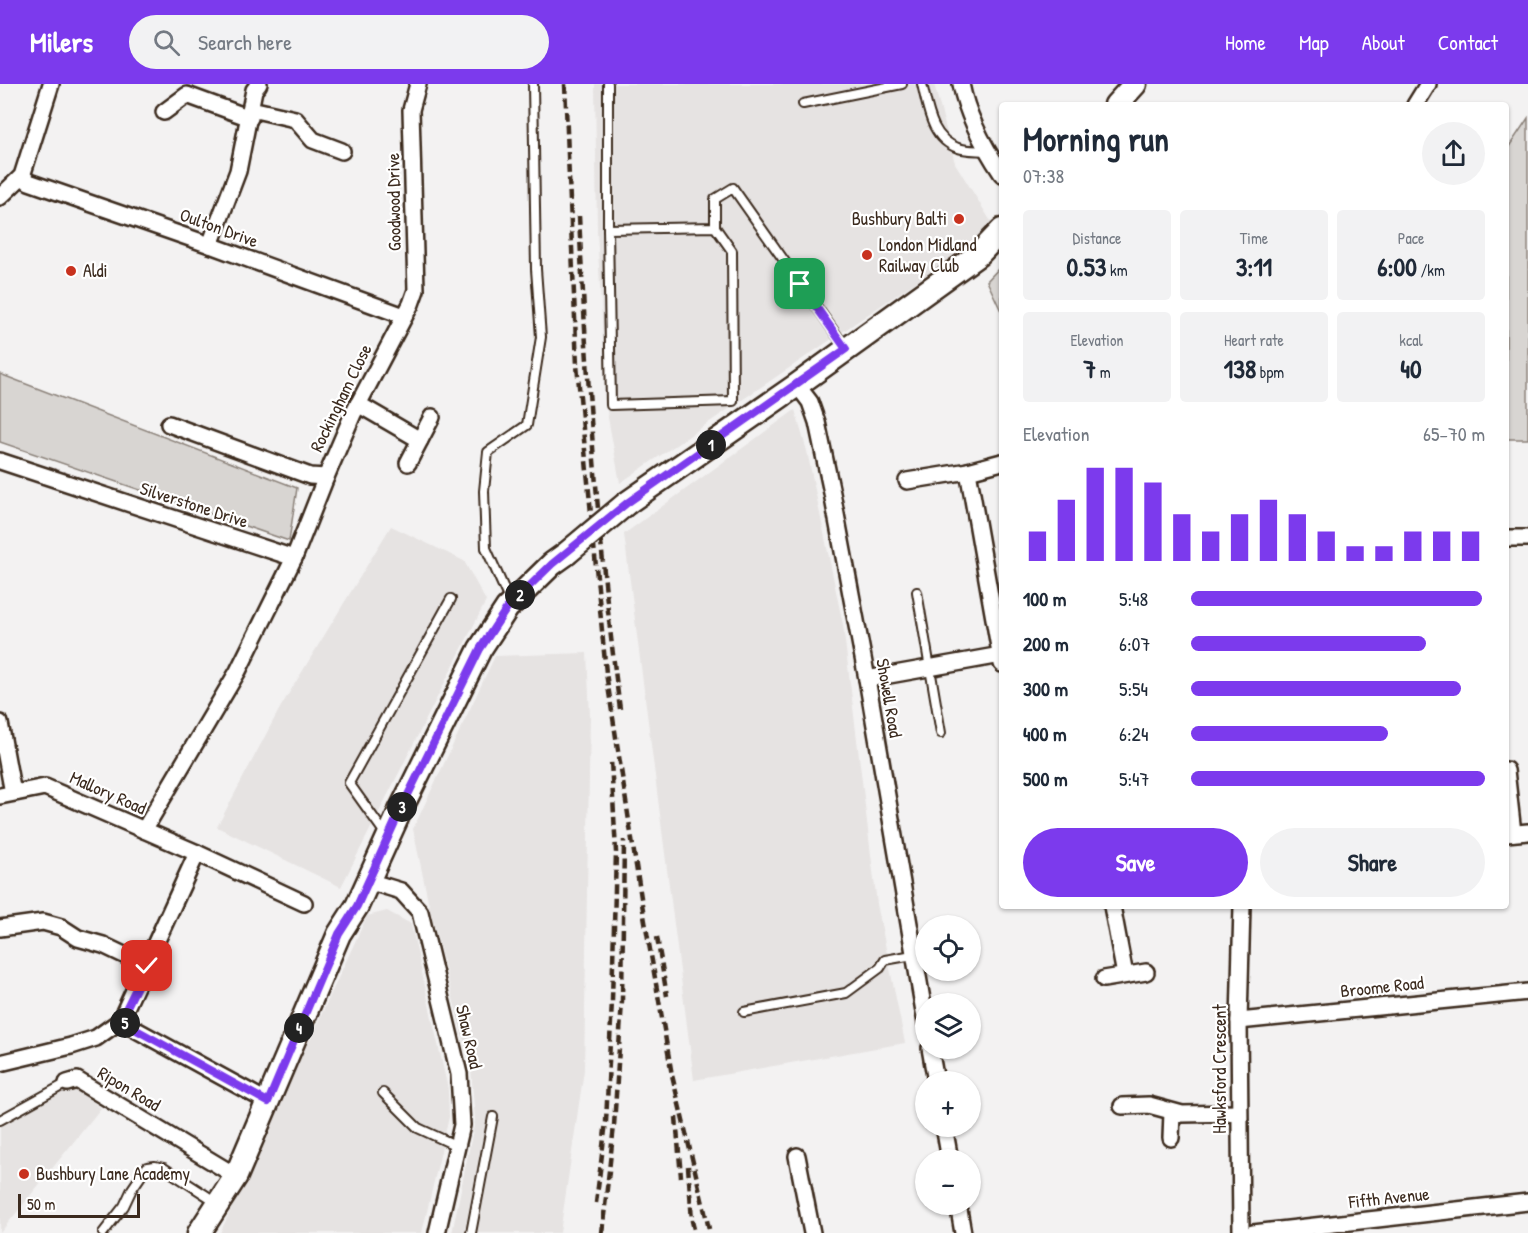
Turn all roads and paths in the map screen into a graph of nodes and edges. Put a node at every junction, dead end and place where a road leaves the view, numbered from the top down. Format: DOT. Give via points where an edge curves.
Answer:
graph roads {
  1 [pos="51,84"];
  2 [pos="259,84"];
  3 [pos="418,84"];
  4 [pos="533,84"];
  5 [pos="608,84"];
  6 [pos="902,84"];
  7 [pos="922,84"];
  8 [pos="961,84"];
  9 [pos="1135,84"];
  10 [pos="1428,84"];
  11 [pos="186,90"];
  12 [pos="1119,102"];
  13 [pos="1416,102"];
  14 [pos="803,104"];
  15 [pos="164,112"];
  16 [pos="250,114"];
  17 [pos="342,151"];
  18 [pos="987,151"];
  19 [pos="999,169"];
  20 [pos="22,176"];
  21 [pos="0,197"];
  22 [pos="715,227"];
  23 [pos="608,229"];
  24 [pos="999,233"];
  25 [pos="210,245"];
  26 [pos="404,316"];
  27 [pos="846,349"];
  28 [pos="797,385"];
  29 [pos="358,404"];
  30 [pos="432,417"];
  31 [pos="169,424"];
  32 [pos="420,440"];
  33 [pos="0,461"];
  34 [pos="408,463"];
  35 [pos="999,463"];
  36 [pos="968,471"];
  37 [pos="326,477"];
  38 [pos="907,481"];
  39 [pos="1509,538"];
  40 [pos="1528,538"];
  41 [pos="294,558"];
  42 [pos="917,592"];
  43 [pos="996,592"];
  44 [pos="451,598"];
  45 [pos="511,604"];
  46 [pos="999,633"];
  47 [pos="999,660"];
  48 [pos="930,668"];
  49 [pos="867,679"];
  50 [pos="0,723"];
  51 [pos="940,733"];
  52 [pos="1509,789"];
  53 [pos="18,792"];
  54 [pos="0,796"];
  55 [pos="144,830"];
  56 [pos="1516,833"];
  57 [pos="388,837"];
  58 [pos="195,857"];
  59 [pos="368,881"];
  60 [pos="304,903"];
  61 [pos="1113,909"];
  62 [pos="1242,909"];
  63 [pos="0,928"];
  64 [pos="913,955"];
  65 [pos="147,966"];
  66 [pos="1146,972"];
  67 [pos="1125,975"];
  68 [pos="1104,979"];
  69 [pos="1528,992"];
  70 [pos="920,993"];
  71 [pos="744,1012"];
  72 [pos="120,1021"];
  73 [pos="1239,1021"];
  74 [pos="0,1063"];
  75 [pos="67,1083"];
  76 [pos="383,1093"];
  77 [pos="268,1102"];
  78 [pos="1122,1106"];
  79 [pos="1172,1112"];
  80 [pos="1239,1113"];
  81 [pos="493,1117"];
  82 [pos="0,1120"];
  83 [pos="1172,1138"];
  84 [pos="457,1146"];
  85 [pos="797,1156"];
  86 [pos="236,1176"];
  87 [pos="1528,1202"];
  88 [pos="219,1204"];
  89 [pos="960,1215"];
  90 [pos="103,1233"];
  91 [pos="199,1233"];
  92 [pos="437,1233"];
  93 [pos="471,1233"];
  94 [pos="812,1233"];
  95 [pos="963,1233"];
  96 [pos="1241,1233"];
  97 [pos="1253,1233"];
  1 -- 20 [label="street"];
  2 -- 16 [label="street" via="254,90"];
  3 -- 26 [label="street, Goodwood Drive" via="411,110 416,290"];
  4 -- 45 [label="lane" via="541,337 527,425 488,452 484,491 486,548"];
  5 -- 23 [label="lane"];
  6 -- 14 [label="lane"];
  7 -- 18 [label="lane" via="934,126 946,142 959,149"];
  8 -- 18 [label="street"];
  9 -- 12 [label="street"];
  10 -- 13 [label="street"];
  11 -- 15 [label="street"];
  11 -- 16 [label="street"];
  16 -- 17 [label="street" via="295,119 313,140"];
  16 -- 25 [label="street" via="238,171"];
  18 -- 19 [label="street"];
  20 -- 21 [label="street"];
  20 -- 25 [label="street, Oulton Drive" via="29,182"];
  22 -- 23 [label="lane"];
  22 -- 23 [label="lane" via="732,251 733,401 611,405"];
  22 -- 27 [label="lane" via="715,199 733,188"];
  24 -- 27 [label="street" via="979,254"];
  25 -- 26 [label="street, Oulton Drive"];
  26 -- 29 [label="street, Rockingham Close"];
  27 -- 28 [label="street"];
  28 -- 45 [label="street, bridge" via="627,503 552,564"];
  28 -- 49 [label="street, Showell Road" via="810,402 817,422"];
  29 -- 32 [label="street"];
  29 -- 37 [label="street, Rockingham Close"];
  30 -- 32 [label="street"];
  31 -- 37 [label="street, Rockingham Close" via="310,476"];
  32 -- 34 [label="street"];
  33 -- 41 [label="street, Silverstone Drive"];
  35 -- 36 [label="street"];
  36 -- 38 [label="street"];
  36 -- 43 [label="street"];
  37 -- 41 [label="street"];
  39 -- 40 [label="street"];
  41 -- 55 [label="street" via="238,671"];
  42 -- 48 [label="lane"];
  43 -- 46 [label="street"];
  44 -- 57 [label="lane" via="349,783"];
  45 -- 57 [label="street" via="480,649"];
  47 -- 48 [label="street"];
  48 -- 49 [label="street"];
  48 -- 51 [label="lane"];
  49 -- 64 [label="street, Showell Road"];
  50 -- 53 [label="street" via="12,788"];
  52 -- 56 [label="street"];
  53 -- 54 [label="street, Mallory Road"];
  53 -- 55 [label="street, Mallory Road" via="45,787"];
  55 -- 58 [label="street, Mallory Road"];
  57 -- 59 [label="street"];
  58 -- 60 [label="street, Mallory Road"];
  58 -- 65 [label="street"];
  59 -- 77 [label="street" via="339,934"];
  59 -- 84 [label="street, Shaw Road" via="401,891 420,912 459,1074 462,1125"];
  61 -- 67 [label="street"];
  62 -- 73 [label="street, Hawksford Crescent"];
  63 -- 65 [label="street" via="43,922"];
  64 -- 70 [label="street, Showell Road"];
  64 -- 71 [label="lane" via="885,960 846,993"];
  65 -- 72 [label="street"];
  66 -- 67 [label="street"];
  67 -- 68 [label="street"];
  69 -- 73 [label="street, Broome Road"];
  72 -- 74 [label="street" via="96,1038"];
  72 -- 77 [label="street"];
  73 -- 80 [label="street, Hawksford Crescent"];
  75 -- 82 [label="lane, Ripon Road"];
  75 -- 86 [label="street, Ripon Road" via="77,1080"];
  76 -- 84 [label="lane" via="418,1128"];
  77 -- 86 [label="street"];
  78 -- 79 [label="street" via="1149,1105"];
  79 -- 80 [label="street"];
  79 -- 83 [label="street"];
  80 -- 96 [label="street, Hawksford Crescent"];
  81 -- 93 [label="lane"];
  84 -- 92 [label="street, Shaw Road"];
  85 -- 94 [label="street"];
  86 -- 88 [label="street"];
  87 -- 97 [label="street, Fifth Avenue"];
  88 -- 90 [label="lane" via="164,1168 147,1167"];
  88 -- 91 [label="street"];
  89 -- 95 [label="street"];
}
